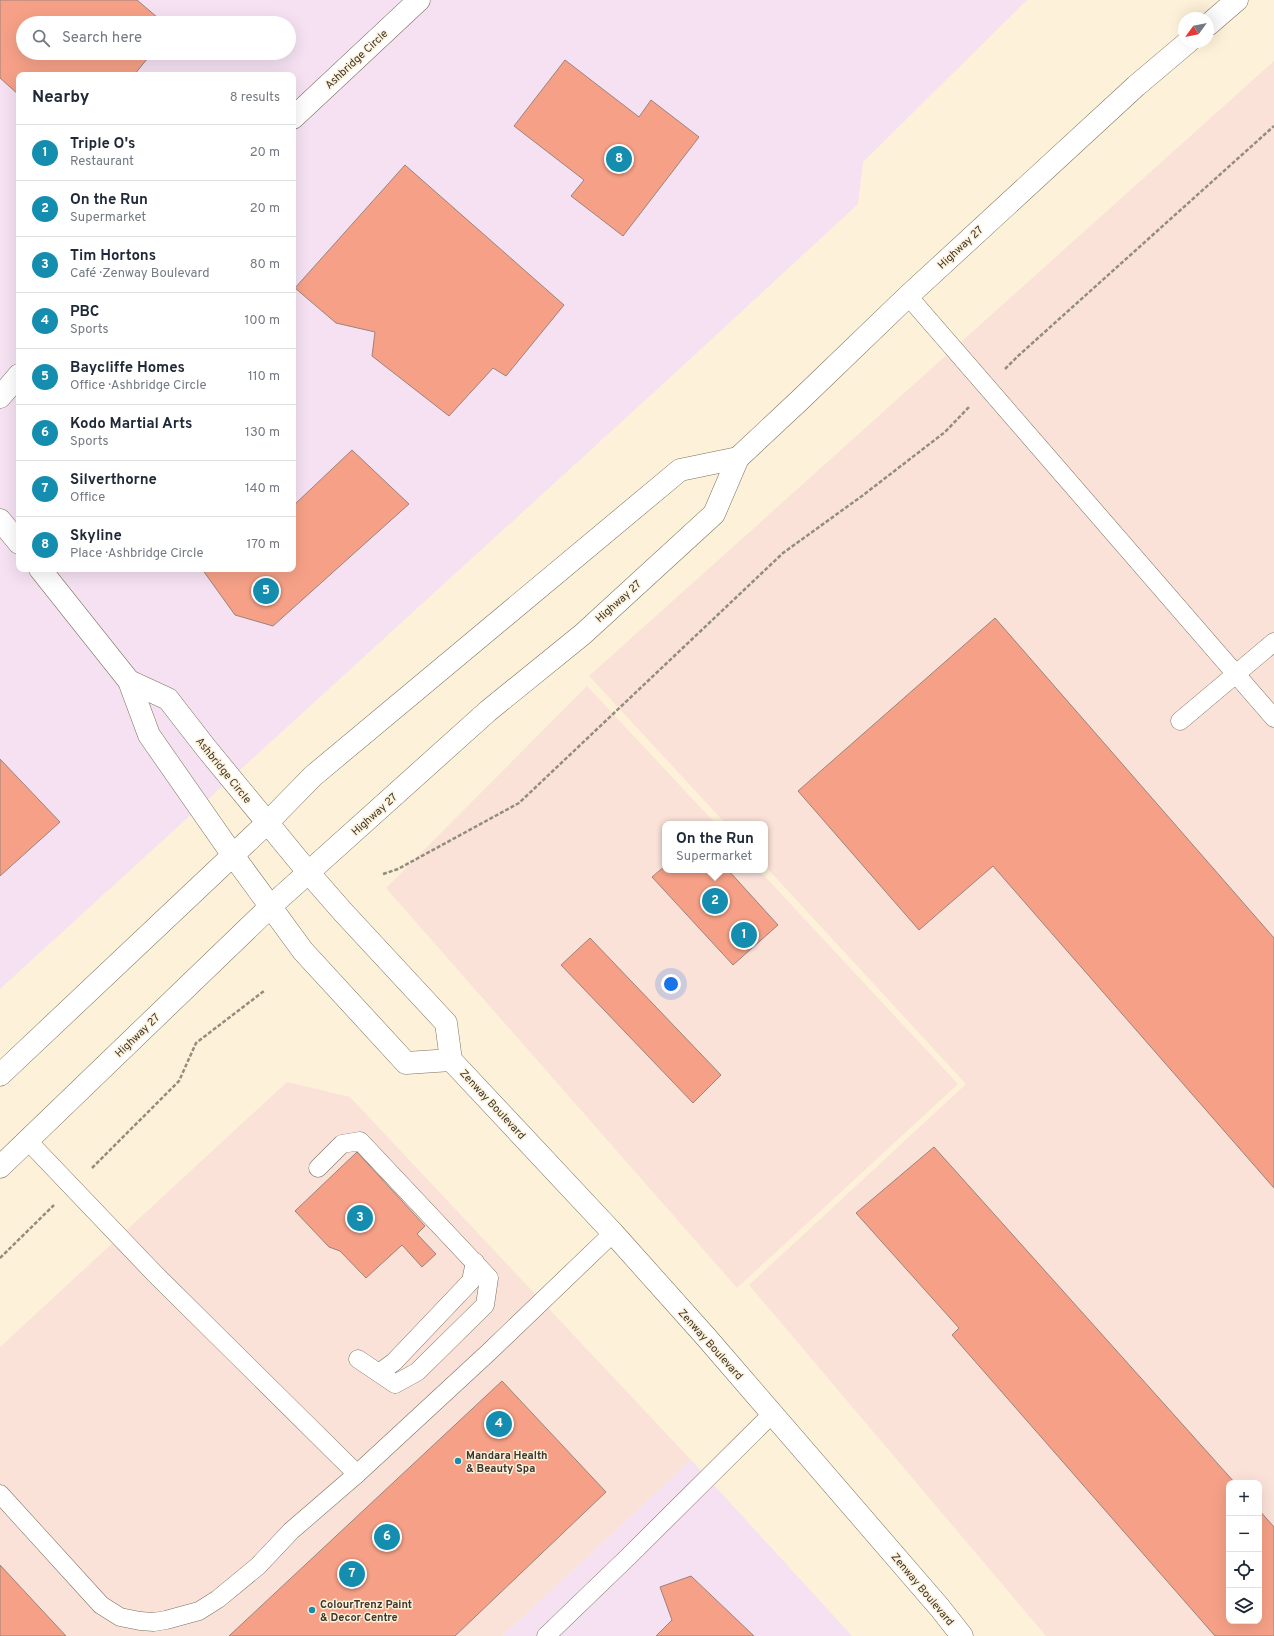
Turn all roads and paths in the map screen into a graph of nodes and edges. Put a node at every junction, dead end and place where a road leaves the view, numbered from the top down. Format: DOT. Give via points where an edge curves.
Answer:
graph roads {
  1 [pos="420,0"];
  2 [pos="1237,0"];
  3 [pos="1214,20"];
  4 [pos="1181,48"];
  5 [pos="296,115"];
  6 [pos="1274,126"];
  7 [pos="908,296"];
  8 [pos="16,378"];
  9 [pos="987,388"];
  10 [pos="0,397"];
  11 [pos="738,458"];
  12 [pos="0,520"];
  13 [pos="16,539"];
  14 [pos="42,572"];
  15 [pos="1274,642"];
  16 [pos="1236,674"];
  17 [pos="129,681"];
  18 [pos="1274,718"];
  19 [pos="1180,721"];
  20 [pos="267,823"];
  21 [pos="232,854"];
  22 [pos="308,872"];
  23 [pos="383,874"];
  24 [pos="271,906"];
  25 [pos="264,991"];
  26 [pos="451,1060"];
  27 [pos="0,1075"];
  28 [pos="28,1140"];
  29 [pos="0,1167"];
  30 [pos="318,1168"];
  31 [pos="73,1187"];
  32 [pos="613,1233"];
  33 [pos="0,1258"];
  34 [pos="474,1262"];
  35 [pos="358,1359"];
  36 [pos="378,1373"];
  37 [pos="772,1414"];
  38 [pos="357,1474"];
  39 [pos="0,1494"];
  40 [pos="546,1636"];
  41 [pos="962,1636"];
  1 -- 5 [label="main road, Ashbridge Circle"];
  2 -- 3 [label="main road"];
  4 -- 7 [label="main road, Highway 27" via="1136,86"];
  6 -- 9 [label="path" via="1018,356"];
  7 -- 9 [label="lane"];
  7 -- 11 [label="main road, Highway 27"];
  8 -- 10 [label="main road"];
  9 -- 16 [label="lane"];
  9 -- 23 [label="path" via="945,432 783,553 519,803 398,869"];
  11 -- 20 [label="main road" via="680,470 313,776"];
  11 -- 22 [label="main road, Highway 27" via="714,514 583,634 488,712"];
  12 -- 13 [label="main road"];
  14 -- 17 [label="main road, Ashbridge Circle"];
  15 -- 16 [label="lane"];
  16 -- 18 [label="lane"];
  16 -- 19 [label="lane"];
  17 -- 20 [label="main road, Ashbridge Circle" via="168,699"];
  17 -- 21 [label="main road, Ashbridge Circle" via="149,736"];
  20 -- 21 [label="main road"];
  20 -- 22 [label="main road, Ashbridge Circle"];
  21 -- 24 [label="main road, Zenway Boulevard"];
  21 -- 27 [label="main road"];
  22 -- 24 [label="main road, Highway 27"];
  22 -- 26 [label="main road, Zenway Boulevard" via="342,912 446,1022"];
  24 -- 26 [label="main road, Zenway Boulevard" via="303,951 406,1063"];
  24 -- 28 [label="main road, Highway 27"];
  25 -- 31 [label="path" via="196,1043 179,1081"];
  26 -- 32 [label="main road, Zenway Boulevard"];
  28 -- 29 [label="main road, Highway 27"];
  28 -- 31 [label="lane"];
  30 -- 34 [label="lane" via="342,1144 360,1141"];
  31 -- 33 [label="path"];
  31 -- 38 [label="lane" via="155,1274"];
  32 -- 37 [label="main road, Zenway Boulevard"];
  32 -- 38 [label="lane"];
  34 -- 36 [label="lane" via="471,1281 394,1362"];
  34 -- 36 [label="lane" via="490,1278 485,1305 417,1372 395,1384"];
  35 -- 36 [label="lane"];
  37 -- 40 [label="lane"];
  37 -- 41 [label="main road, Zenway Boulevard"];
  38 -- 39 [label="lane" via="291,1531 258,1566 218,1599 199,1611 154,1622 120,1617 101,1605"];
}
